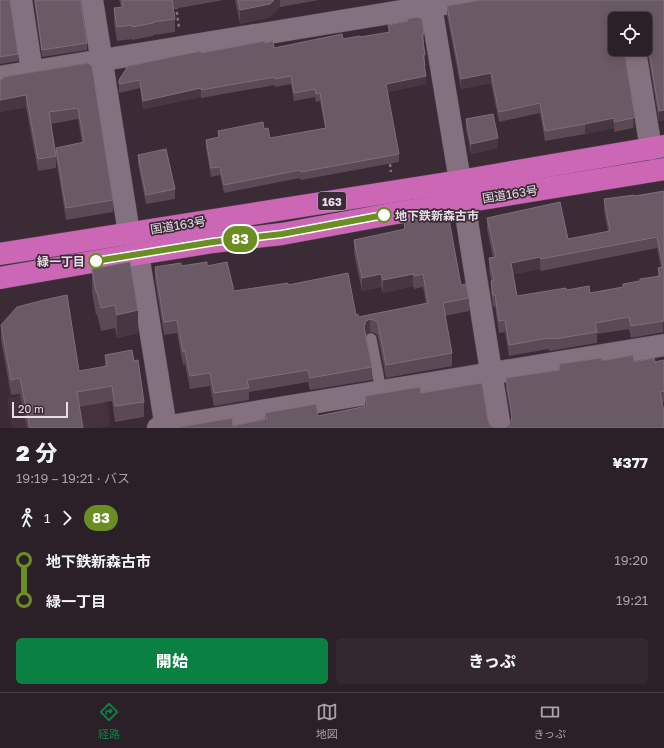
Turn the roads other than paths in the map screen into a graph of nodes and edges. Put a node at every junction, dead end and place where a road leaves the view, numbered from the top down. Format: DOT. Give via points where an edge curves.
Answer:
graph roads {
  1 [pos="21,0"];
  2 [pos="92,0"];
  3 [pos="470,0"];
  4 [pos="430,3"];
  5 [pos="636,57"];
  6 [pos="102,60"];
  7 [pos="32,72"];
  8 [pos="0,77"];
  9 [pos="658,147"];
  10 [pos="664,169"];
  11 [pos="462,191"];
  12 [pos="130,233"];
  13 [pos="0,254"];
  14 [pos="138,254"];
  15 [pos="0,278"];
  16 [pos="371,340"];
  17 [pos="664,345"];
  18 [pos="492,373"];
  19 [pos="380,391"];
  20 [pos="163,427"];
  21 [pos="500,428"];
  1 -- 7 [label="street"];
  2 -- 6 [label="street"];
  3 -- 4 [label="street"];
  4 -- 6 [label="street"];
  4 -- 11 [label="street"];
  5 -- 9 [label="street"];
  6 -- 7 [label="street"];
  6 -- 12 [label="street"];
  7 -- 8 [label="street"];
  9 -- 11 [label="highway, 国道163号 / 163"];
  10 -- 11 [label="highway, 国道163号 / 163"];
  11 -- 12 [label="highway, 国道163号 / 163"];
  11 -- 14 [label="highway, 国道163号 / 163" via="391,214 282,234"];
  11 -- 18 [label="street"];
  12 -- 13 [label="highway, 国道163号 / 163"];
  14 -- 15 [label="highway, 国道163号 / 163"];
  14 -- 20 [label="street"];
  16 -- 19 [label="lane"];
  17 -- 18 [label="street"];
  18 -- 19 [label="street"];
  18 -- 21 [label="street"];
  19 -- 20 [label="street"];
}
